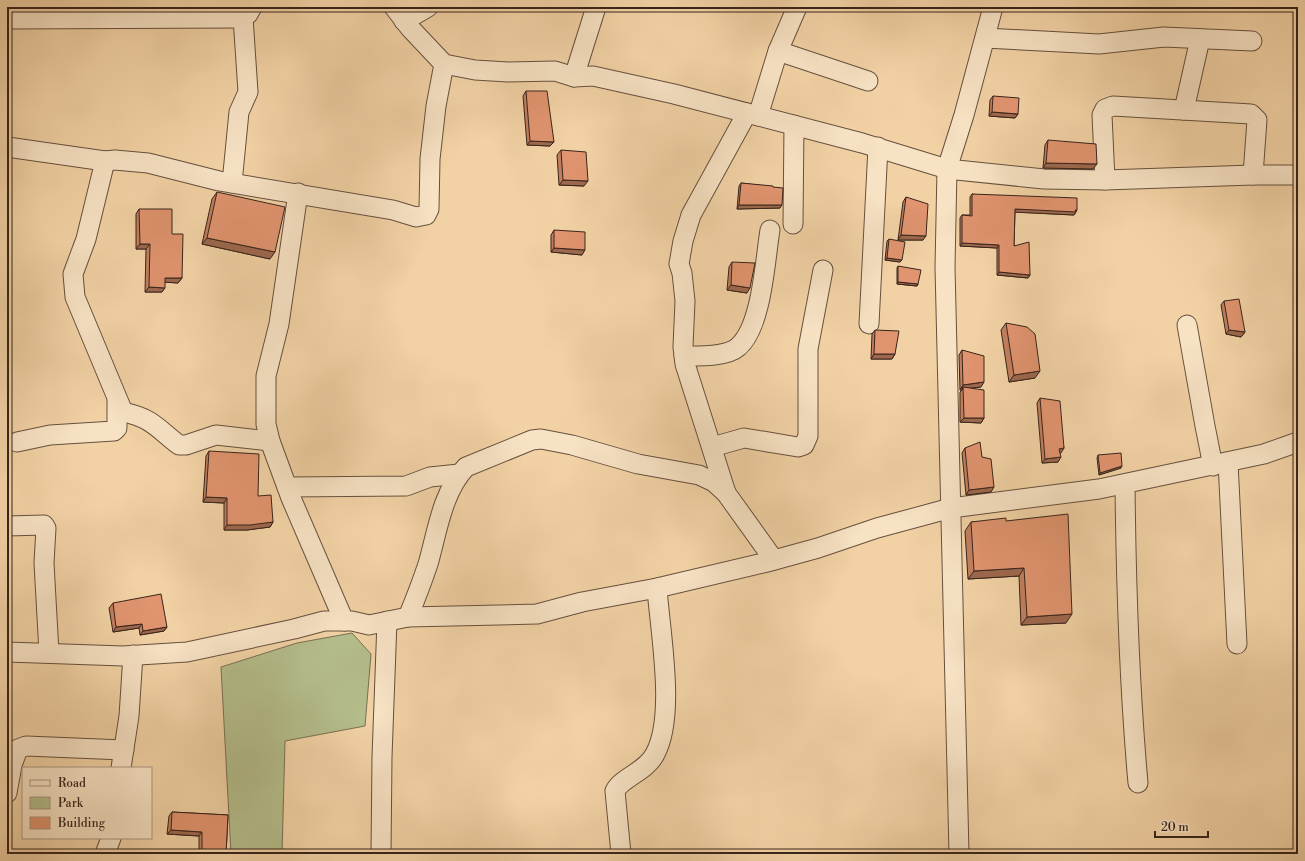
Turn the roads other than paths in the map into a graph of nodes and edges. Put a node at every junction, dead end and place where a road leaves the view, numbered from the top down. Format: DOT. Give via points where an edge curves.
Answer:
graph roads {
  1 [pos="428,7"];
  2 [pos="596,7"];
  3 [pos="797,7"];
  4 [pos="993,7"];
  5 [pos="248,12"];
  6 [pos="102,14"];
  7 [pos="399,14"];
  8 [pos="7,19"];
  9 [pos="985,38"];
  10 [pos="1200,39"];
  11 [pos="1252,41"];
  12 [pos="778,51"];
  13 [pos="444,64"];
  14 [pos="574,77"];
  15 [pos="868,81"];
  16 [pos="1184,110"];
  17 [pos="752,115"];
  18 [pos="794,125"];
  19 [pos="7,147"];
  20 [pos="878,147"];
  21 [pos="105,161"];
  22 [pos="946,169"];
  23 [pos="1254,175"];
  24 [pos="1298,175"];
  25 [pos="1105,180"];
  26 [pos="232,183"];
  27 [pos="298,193"];
  28 [pos="793,224"];
  29 [pos="770,230"];
  30 [pos="823,270"];
  31 [pos="869,324"];
  32 [pos="1187,324"];
  33 [pos="684,356"];
  34 [pos="117,401"];
  35 [pos="270,441"];
  36 [pos="17,442"];
  37 [pos="1298,442"];
  38 [pos="712,447"];
  39 [pos="1221,464"];
  40 [pos="459,474"];
  41 [pos="1125,484"];
  42 [pos="287,486"];
  43 [pos="726,493"];
  44 [pos="951,508"];
  45 [pos="7,526"];
  46 [pos="774,560"];
  47 [pos="657,588"];
  48 [pos="408,617"];
  49 [pos="344,621"];
  50 [pos="387,621"];
  51 [pos="1237,644"];
  52 [pos="7,652"];
  53 [pos="48,653"];
  54 [pos="133,655"];
  55 [pos="122,759"];
  56 [pos="1138,783"];
  57 [pos="7,793"];
  58 [pos="111,839"];
  59 [pos="105,854"];
  60 [pos="381,854"];
  61 [pos="621,854"];
  62 [pos="959,854"];
  1 -- 7 [label="street"];
  2 -- 14 [label="street"];
  3 -- 12 [label="street"];
  4 -- 9 [label="street"];
  5 -- 6 [label="street" via="217,19"];
  5 -- 26 [label="street" via="248,92 239,112"];
  6 -- 8 [label="street"];
  7 -- 13 [label="street"];
  9 -- 10 [label="street" via="1099,44 1164,37"];
  9 -- 22 [label="street"];
  10 -- 11 [label="street"];
  10 -- 16 [label="street"];
  12 -- 15 [label="street"];
  12 -- 17 [label="street"];
  13 -- 14 [label="street" via="501,72 556,71"];
  13 -- 27 [label="street" via="436,106 426,216 416,217 393,210"];
  14 -- 17 [label="street" via="594,76"];
  16 -- 23 [label="street" via="1251,114 1257,120"];
  16 -- 25 [label="street" via="1113,106 1105,109 1102,115"];
  17 -- 18 [label="street"];
  17 -- 33 [label="street" via="733,141 692,215 683,241 679,264 685,301"];
  18 -- 20 [label="street"];
  18 -- 28 [label="street"];
  19 -- 21 [label="street"];
  20 -- 22 [label="street"];
  20 -- 31 [label="street"];
  21 -- 26 [label="street" via="148,163"];
  21 -- 34 [label="street" via="86,239 74,274 75,297"];
  22 -- 25 [label="street" via="1044,179"];
  22 -- 44 [label="street" via="945,268"];
  23 -- 24 [label="street"];
  23 -- 25 [label="street"];
  26 -- 27 [label="street"];
  27 -- 35 [label="street" via="279,324 266,376 265,414"];
  29 -- 33 [label="street" via="758,307 748,334 738,348 704,356"];
  30 -- 38 [label="street" via="808,349 808,436 804,445 798,447 744,438"];
  32 -- 39 [label="street" via="1202,412"];
  33 -- 38 [label="street"];
  34 -- 35 [label="street" via="122,412 137,415 157,425 179,445 216,435"];
  34 -- 36 [label="street" via="117,428 114,431 50,436"];
  35 -- 42 [label="street"];
  37 -- 39 [label="street" via="1264,454"];
  38 -- 43 [label="street"];
  39 -- 41 [label="street"];
  39 -- 51 [label="street"];
  40 -- 42 [label="street" via="430,476 406,486"];
  40 -- 43 [label="street" via="480,460 541,439 638,464 698,475 714,482"];
  40 -- 48 [label="street" via="445,506"];
  41 -- 44 [label="street"];
  41 -- 56 [label="street" via="1125,575 1130,700"];
  42 -- 49 [label="street"];
  43 -- 46 [label="street"];
  44 -- 46 [label="street"];
  44 -- 62 [label="street"];
  45 -- 53 [label="street" via="44,525 46,528 44,563"];
  46 -- 47 [label="street"];
  47 -- 48 [label="street" via="582,602 537,614"];
  47 -- 61 [label="street" via="665,718 662,739 654,756 641,771 618,786 615,791"];
  48 -- 50 [label="street"];
  49 -- 50 [label="street" via="369,625"];
  49 -- 54 [label="street" via="324,621 294,630 187,652"];
  50 -- 60 [label="street"];
  52 -- 53 [label="street"];
  53 -- 54 [label="street"];
  54 -- 55 [label="street" via="129,716"];
  55 -- 57 [label="street" via="26,746 18,749"];
  58 -- 59 [label="street"];
}
